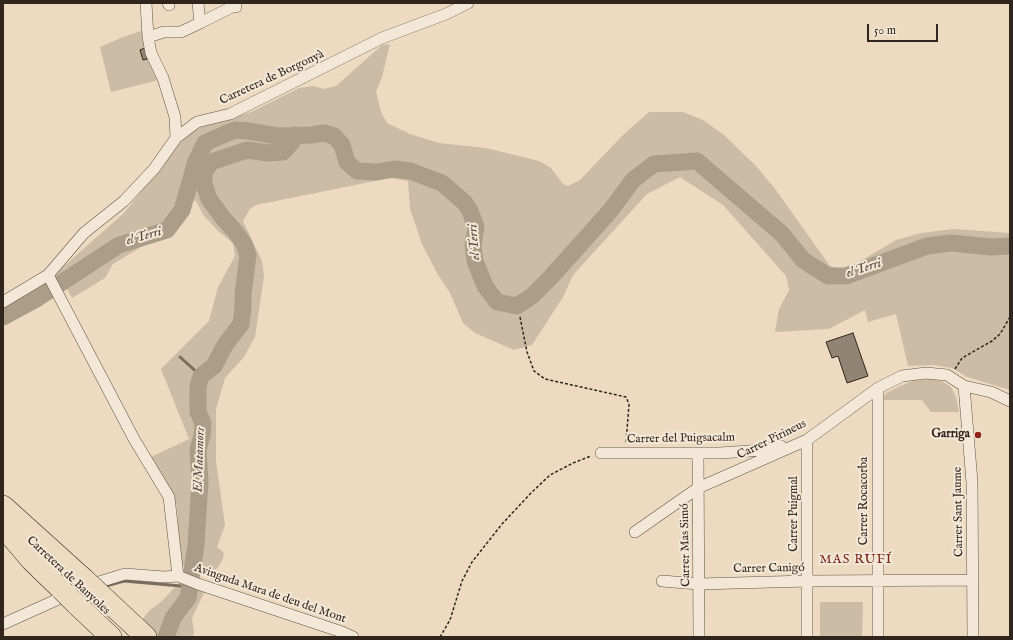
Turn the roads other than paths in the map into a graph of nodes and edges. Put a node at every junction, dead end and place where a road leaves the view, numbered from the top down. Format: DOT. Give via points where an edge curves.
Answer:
graph roads {
  1 [pos="146,3"];
  2 [pos="198,3"];
  3 [pos="468,3"];
  4 [pos="236,7"];
  5 [pos="200,23"];
  6 [pos="148,37"];
  7 [pos="176,138"];
  8 [pos="48,275"];
  9 [pos="3,302"];
  10 [pos="964,386"];
  11 [pos="878,388"];
  12 [pos="1010,401"];
  13 [pos="807,440"];
  14 [pos="698,452"];
  15 [pos="602,453"];
  16 [pos="698,488"];
  17 [pos="4,517"];
  18 [pos="635,532"];
  19 [pos="181,577"];
  20 [pos="973,580"];
  21 [pos="662,581"];
  22 [pos="808,581"];
  23 [pos="878,582"];
  24 [pos="699,584"];
  25 [pos="81,592"];
  26 [pos="3,624"];
  27 [pos="111,637"];
  28 [pos="125,637"];
  29 [pos="133,637"];
  30 [pos="146,637"];
  31 [pos="353,637"];
  32 [pos="699,637"];
  33 [pos="807,637"];
  34 [pos="878,637"];
  35 [pos="973,637"];
  1 -- 6 [label="street"];
  2 -- 5 [label="street"];
  3 -- 7 [label="street, Carretera de Borgonyà" via="382,38 230,114 197,122"];
  4 -- 5 [label="street"];
  5 -- 6 [label="street" via="181,32 164,32"];
  6 -- 7 [label="street" via="151,53 163,78 175,117"];
  7 -- 8 [label="street, Carretera de Borgonyà" via="154,169 124,201 84,232"];
  8 -- 9 [label="street, Carretera de Borgonyà"];
  8 -- 19 [label="street" via="134,439 169,497"];
  10 -- 11 [label="street, Carrer Pirineus" via="947,375 926,373 902,376"];
  10 -- 12 [label="street, Carrer Pirineus" via="991,392"];
  10 -- 20 [label="street, Carrer Sant Jaume" via="972,482"];
  11 -- 13 [label="street, Carrer Pirineus"];
  11 -- 23 [label="street, Carrer Rocacorba"];
  13 -- 14 [label="street, Carrer del Puigsacalm" via="763,450"];
  13 -- 16 [label="street, Carrer Pirineus"];
  13 -- 22 [label="street, Carrer Puigmal"];
  14 -- 15 [label="street, Carrer del Puigsacalm"];
  14 -- 16 [label="street, Carrer Mas Simó"];
  16 -- 18 [label="street, Carrer Pirineus"];
  16 -- 24 [label="street, Carrer Mas Simó"];
  17 -- 25 [label="highway"];
  19 -- 26 [label="street" via="125,574 99,582"];
  19 -- 31 [label="street, Avinguda Mara de deu del Mont"];
  20 -- 23 [label="street, Carrer Canigó"];
  20 -- 35 [label="street, Carrer Sant Jaume"];
  21 -- 24 [label="street, Carrer Canigó"];
  22 -- 23 [label="street, Carrer Canigó"];
  22 -- 24 [label="street, Carrer Canigó"];
  22 -- 33 [label="street, Carrer Puigmal"];
  23 -- 34 [label="street, Carrer Rocacorba"];
  24 -- 32 [label="street, Carrer Mas Simó"];
  25 -- 27 [label="highway"];
  25 -- 28 [label="highway"];
  25 -- 29 [label="highway, Carretera de Banyoles"];
  25 -- 30 [label="highway"];
}
